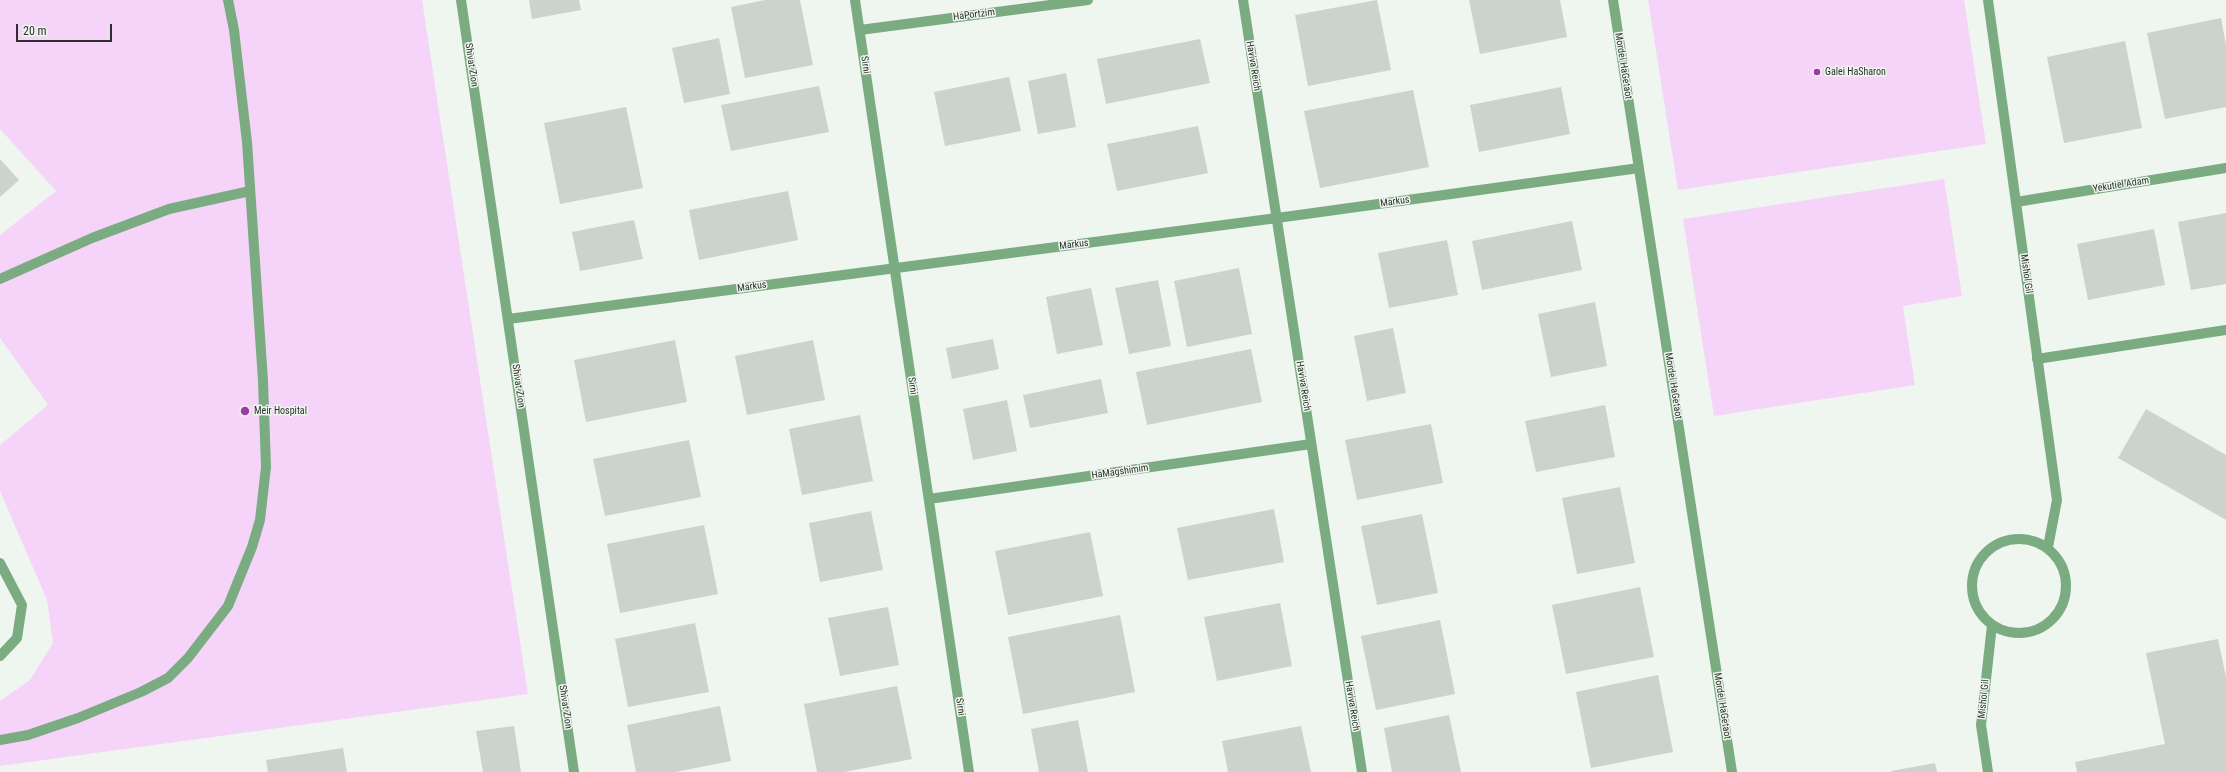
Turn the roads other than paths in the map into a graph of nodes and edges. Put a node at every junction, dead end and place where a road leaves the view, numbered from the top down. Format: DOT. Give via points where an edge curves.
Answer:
graph roads {
  1 [pos="228,0"];
  2 [pos="461,0"];
  3 [pos="855,0"];
  4 [pos="1088,0"];
  5 [pos="1243,0"];
  6 [pos="1613,0"];
  7 [pos="1988,0"];
  8 [pos="860,30"];
  9 [pos="1639,168"];
  10 [pos="2226,168"];
  11 [pos="250,191"];
  12 [pos="2016,202"];
  13 [pos="1277,218"];
  14 [pos="895,268"];
  15 [pos="0,279"];
  16 [pos="508,319"];
  17 [pos="2226,330"];
  18 [pos="2038,359"];
  19 [pos="1312,444"];
  20 [pos="929,499"];
  21 [pos="2048,547"];
  22 [pos="0,563"];
  23 [pos="1992,625"];
  24 [pos="0,656"];
  25 [pos="0,740"];
  26 [pos="574,772"];
  27 [pos="969,772"];
  28 [pos="1362,772"];
  29 [pos="1732,772"];
  30 [pos="1988,772"];
  1 -- 11 [label="street" via="247,142"];
  2 -- 16 [label="street, Shivat Zion"];
  3 -- 8 [label="street, Sirni"];
  4 -- 8 [label="street, HaPortzim"];
  5 -- 13 [label="street, Haviva Reich"];
  6 -- 9 [label="street, Mordei HaGetaot"];
  7 -- 12 [label="street, Mishol Gil"];
  8 -- 14 [label="street, Sirni"];
  9 -- 13 [label="street, Markus"];
  9 -- 29 [label="street, Mordei HaGetaot"];
  10 -- 12 [label="street, Yekutiel Adam"];
  11 -- 15 [label="street" via="169,209 78,244"];
  11 -- 25 [label="street" via="263,381 266,468 260,520 228,606 188,658 168,678 78,718 28,735"];
  12 -- 18 [label="street, Mishol Gil"];
  13 -- 14 [label="street, Markus"];
  13 -- 19 [label="street, Haviva Reich"];
  14 -- 16 [label="street, Markus"];
  14 -- 20 [label="street, Sirni"];
  16 -- 26 [label="street, Shivat Zion"];
  17 -- 18 [label="street"];
  18 -- 21 [label="street, Mishol Gil" via="2057,500"];
  19 -- 20 [label="street, HaMagshimim"];
  19 -- 28 [label="street, Haviva Reich"];
  20 -- 27 [label="street, Sirni"];
  21 -- 23 [label="street" via="2059,559 2066,574 2067,591 2063,606 2053,620 2040,629 2024,634 2007,632"];
  21 -- 23 [label="street" via="2034,540 2004,540 1980,558 1971,586 1974,601 1981,614"];
  22 -- 24 [label="street" via="22,605 17,638"];
  23 -- 30 [label="street, Mishol Gil" via="1981,725"];
}
